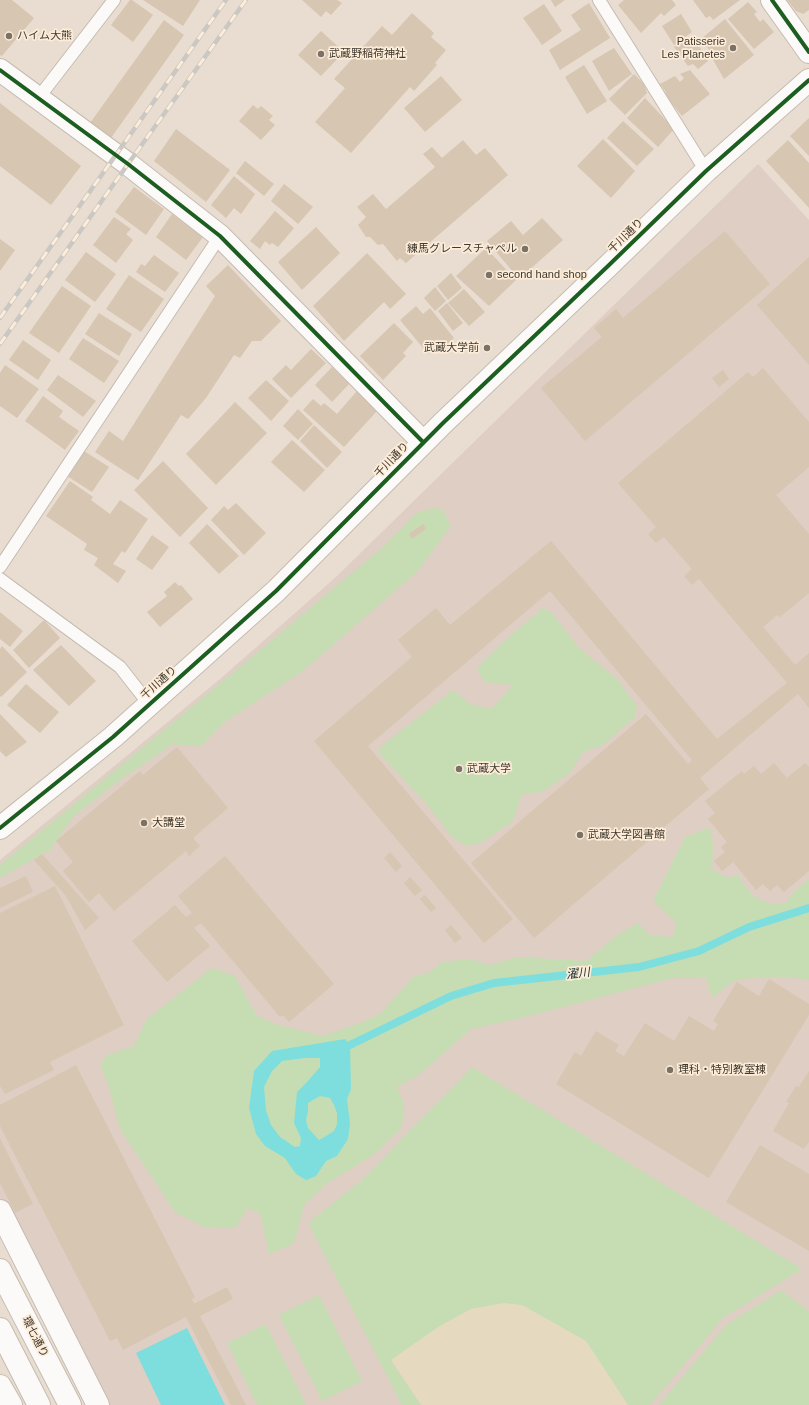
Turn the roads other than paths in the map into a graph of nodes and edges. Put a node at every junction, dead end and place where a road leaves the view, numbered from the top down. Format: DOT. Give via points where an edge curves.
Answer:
graph roads {
  1 [pos="114,0"];
  2 [pos="600,0"];
  3 [pos="772,0"];
  4 [pos="809,52"];
  5 [pos="0,70"];
  6 [pos="809,80"];
  7 [pos="39,98"];
  8 [pos="706,171"];
  9 [pos="220,236"];
  10 [pos="423,442"];
  11 [pos="0,567"];
  12 [pos="0,579"];
  13 [pos="149,704"];
  14 [pos="0,828"];
  15 [pos="0,1211"];
  16 [pos="0,1270"];
  17 [pos="0,1329"];
  18 [pos="0,1386"];
  19 [pos="11,1405"];
  20 [pos="39,1405"];
  21 [pos="70,1405"];
  22 [pos="98,1405"];
  1 -- 7 [label="lane"];
  2 -- 8 [label="lane"];
  3 -- 4 [label="main road"];
  5 -- 7 [label="main road"];
  6 -- 8 [label="main road, 千川通り"];
  7 -- 9 [label="main road"];
  8 -- 10 [label="main road, 千川通り"];
  9 -- 10 [label="main road"];
  9 -- 11 [label="lane"];
  10 -- 13 [label="main road, 千川通り" via="276,591"];
  12 -- 13 [label="lane" via="120,666"];
  13 -- 14 [label="main road, 千川通り" via="113,737"];
  15 -- 22 [label="main road"];
  16 -- 21 [label="main road, 環七通り"];
  17 -- 20 [label="main road"];
  18 -- 19 [label="main road"];
}
